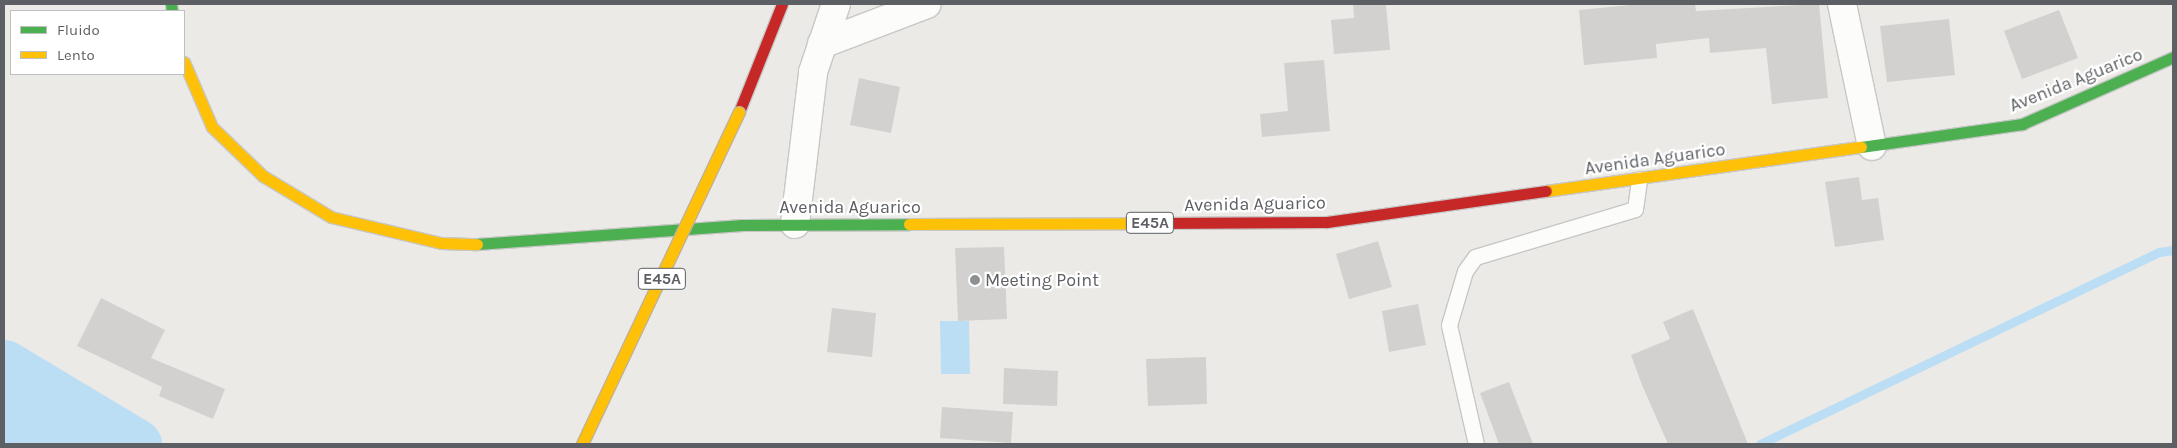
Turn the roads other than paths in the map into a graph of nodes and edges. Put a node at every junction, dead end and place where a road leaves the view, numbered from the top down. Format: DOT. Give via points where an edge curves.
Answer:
graph roads {
  1 [pos="782,4"];
  2 [pos="836,4"];
  3 [pos="927,4"];
  4 [pos="1842,4"];
  5 [pos="822,44"];
  6 [pos="2173,57"];
  7 [pos="185,64"];
  8 [pos="1872,146"];
  9 [pos="1639,179"];
  10 [pos="794,224"];
  11 [pos="582,444"];
  12 [pos="1476,444"];
  1 -- 11 [label="highway, E45A, bridge" via="739,112"];
  2 -- 5 [label="street"];
  3 -- 5 [label="street"];
  4 -- 8 [label="street"];
  5 -- 10 [label="street" via="813,72"];
  6 -- 8 [label="highway, Avenida Aguarico / E45A" via="2022,124"];
  7 -- 10 [label="highway, Avenida Aguarico / E45A" via="212,127 263,176 331,217 441,243 513,244"];
  8 -- 9 [label="highway, Avenida Aguarico / E45A"];
  9 -- 10 [label="highway, Avenida Aguarico / E45A" via="1327,222"];
  9 -- 12 [label="lane" via="1635,208 1475,257 1466,271 1449,325"];
}
